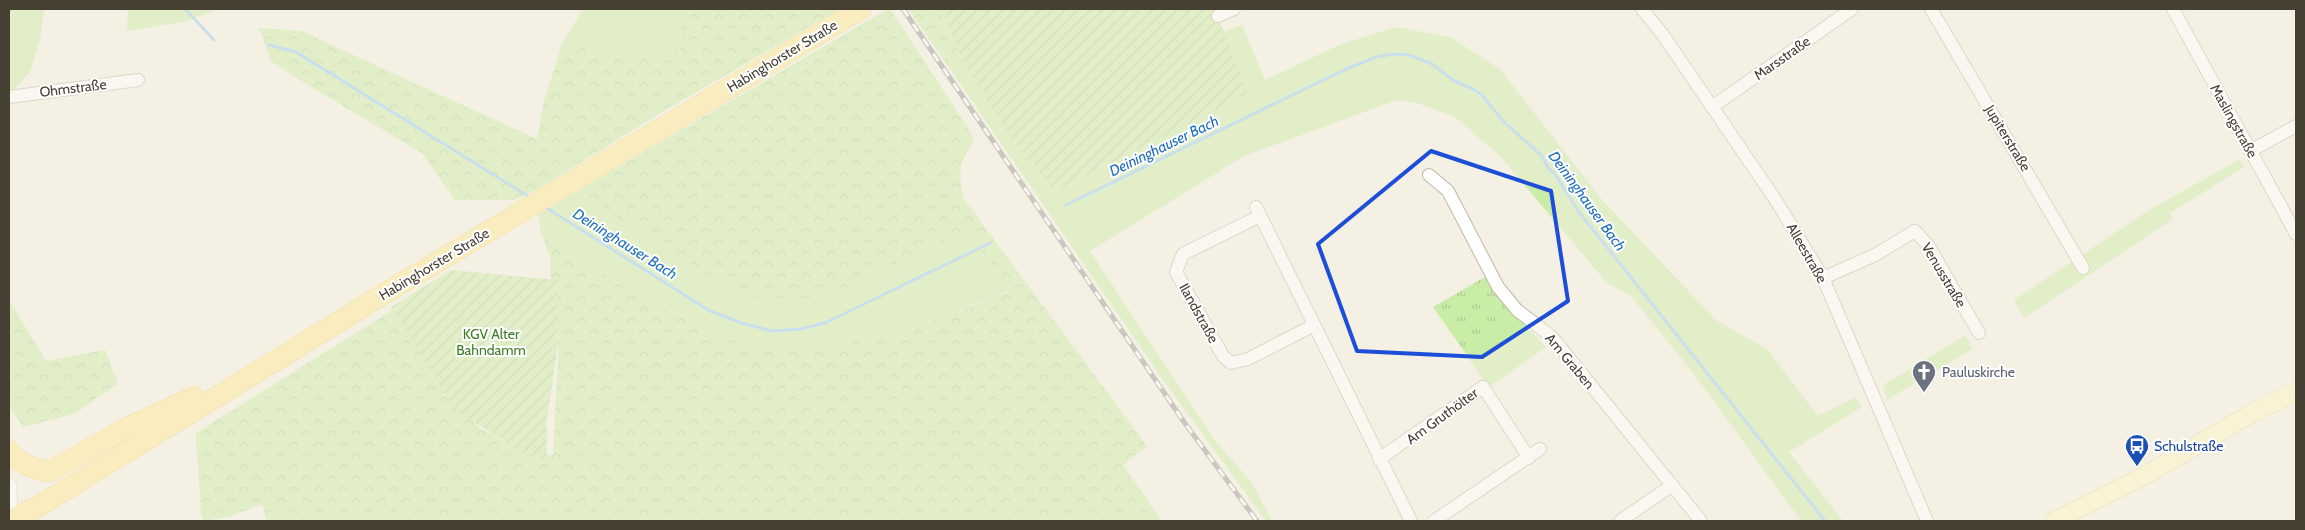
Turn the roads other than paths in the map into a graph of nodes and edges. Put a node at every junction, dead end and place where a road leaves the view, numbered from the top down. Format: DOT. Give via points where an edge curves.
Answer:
graph roads {
  1 [pos="861,9"];
  2 [pos="1234,9"];
  3 [pos="1642,9"];
  4 [pos="1852,9"];
  5 [pos="1931,9"];
  6 [pos="2173,9"];
  7 [pos="1218,16"];
  8 [pos="138,80"];
  9 [pos="9,97"];
  10 [pos="1712,107"];
  11 [pos="2296,126"];
  12 [pos="2250,151"];
  13 [pos="1429,175"];
  14 [pos="2296,234"];
  15 [pos="2083,268"];
  16 [pos="1823,278"];
  17 [pos="1314,325"];
  18 [pos="1979,333"];
  19 [pos="260,368"];
  20 [pos="2296,392"];
  21 [pos="1540,449"];
  22 [pos="9,451"];
  23 [pos="1529,458"];
  24 [pos="1379,459"];
  25 [pos="9,486"];
  26 [pos="1671,486"];
  27 [pos="10,521"];
  28 [pos="1411,521"];
  29 [pos="1434,521"];
  30 [pos="1620,521"];
  31 [pos="1701,521"];
  32 [pos="1927,521"];
  33 [pos="2054,521"];
  1 -- 19 [label="main road, Habinghorster Straße"];
  2 -- 7 [label="street"];
  3 -- 10 [label="street, Alleestraße"];
  4 -- 10 [label="street, Marsstraße"];
  5 -- 15 [label="street, Jupiterstraße"];
  6 -- 12 [label="street, Maslingstraße"];
  8 -- 9 [label="street, Ohmstraße"];
  10 -- 16 [label="street, Alleestraße" via="1775,199"];
  11 -- 12 [label="street"];
  12 -- 14 [label="street, Maslingstraße"];
  13 -- 26 [label="street, Am Graben" via="1448,191 1498,287 1518,310 1552,337"];
  16 -- 18 [label="street, Venusstraße" via="1875,255 1915,231 1928,245"];
  16 -- 32 [label="street, Alleestraße"];
  17 -- 17 [label="street, Ilandstraße" via="1258,211 1183,254 1176,272 1222,356 1231,363 1248,359"];
  17 -- 24 [label="street, Ilandstraße"];
  19 -- 22 [label="main road" via="126,428 49,472 33,468 14,458"];
  19 -- 27 [label="main road, Habinghorster Straße" via="40,506"];
  20 -- 33 [label="main road" via="2254,412 2142,477"];
  21 -- 23 [label="street"];
  23 -- 24 [label="street, Am Gruthölter" via="1483,387"];
  23 -- 29 [label="street"];
  24 -- 28 [label="street, Ilandstraße"];
  25 -- 27 [label="street"];
  26 -- 30 [label="street"];
  26 -- 31 [label="street, Am Graben"];
}
